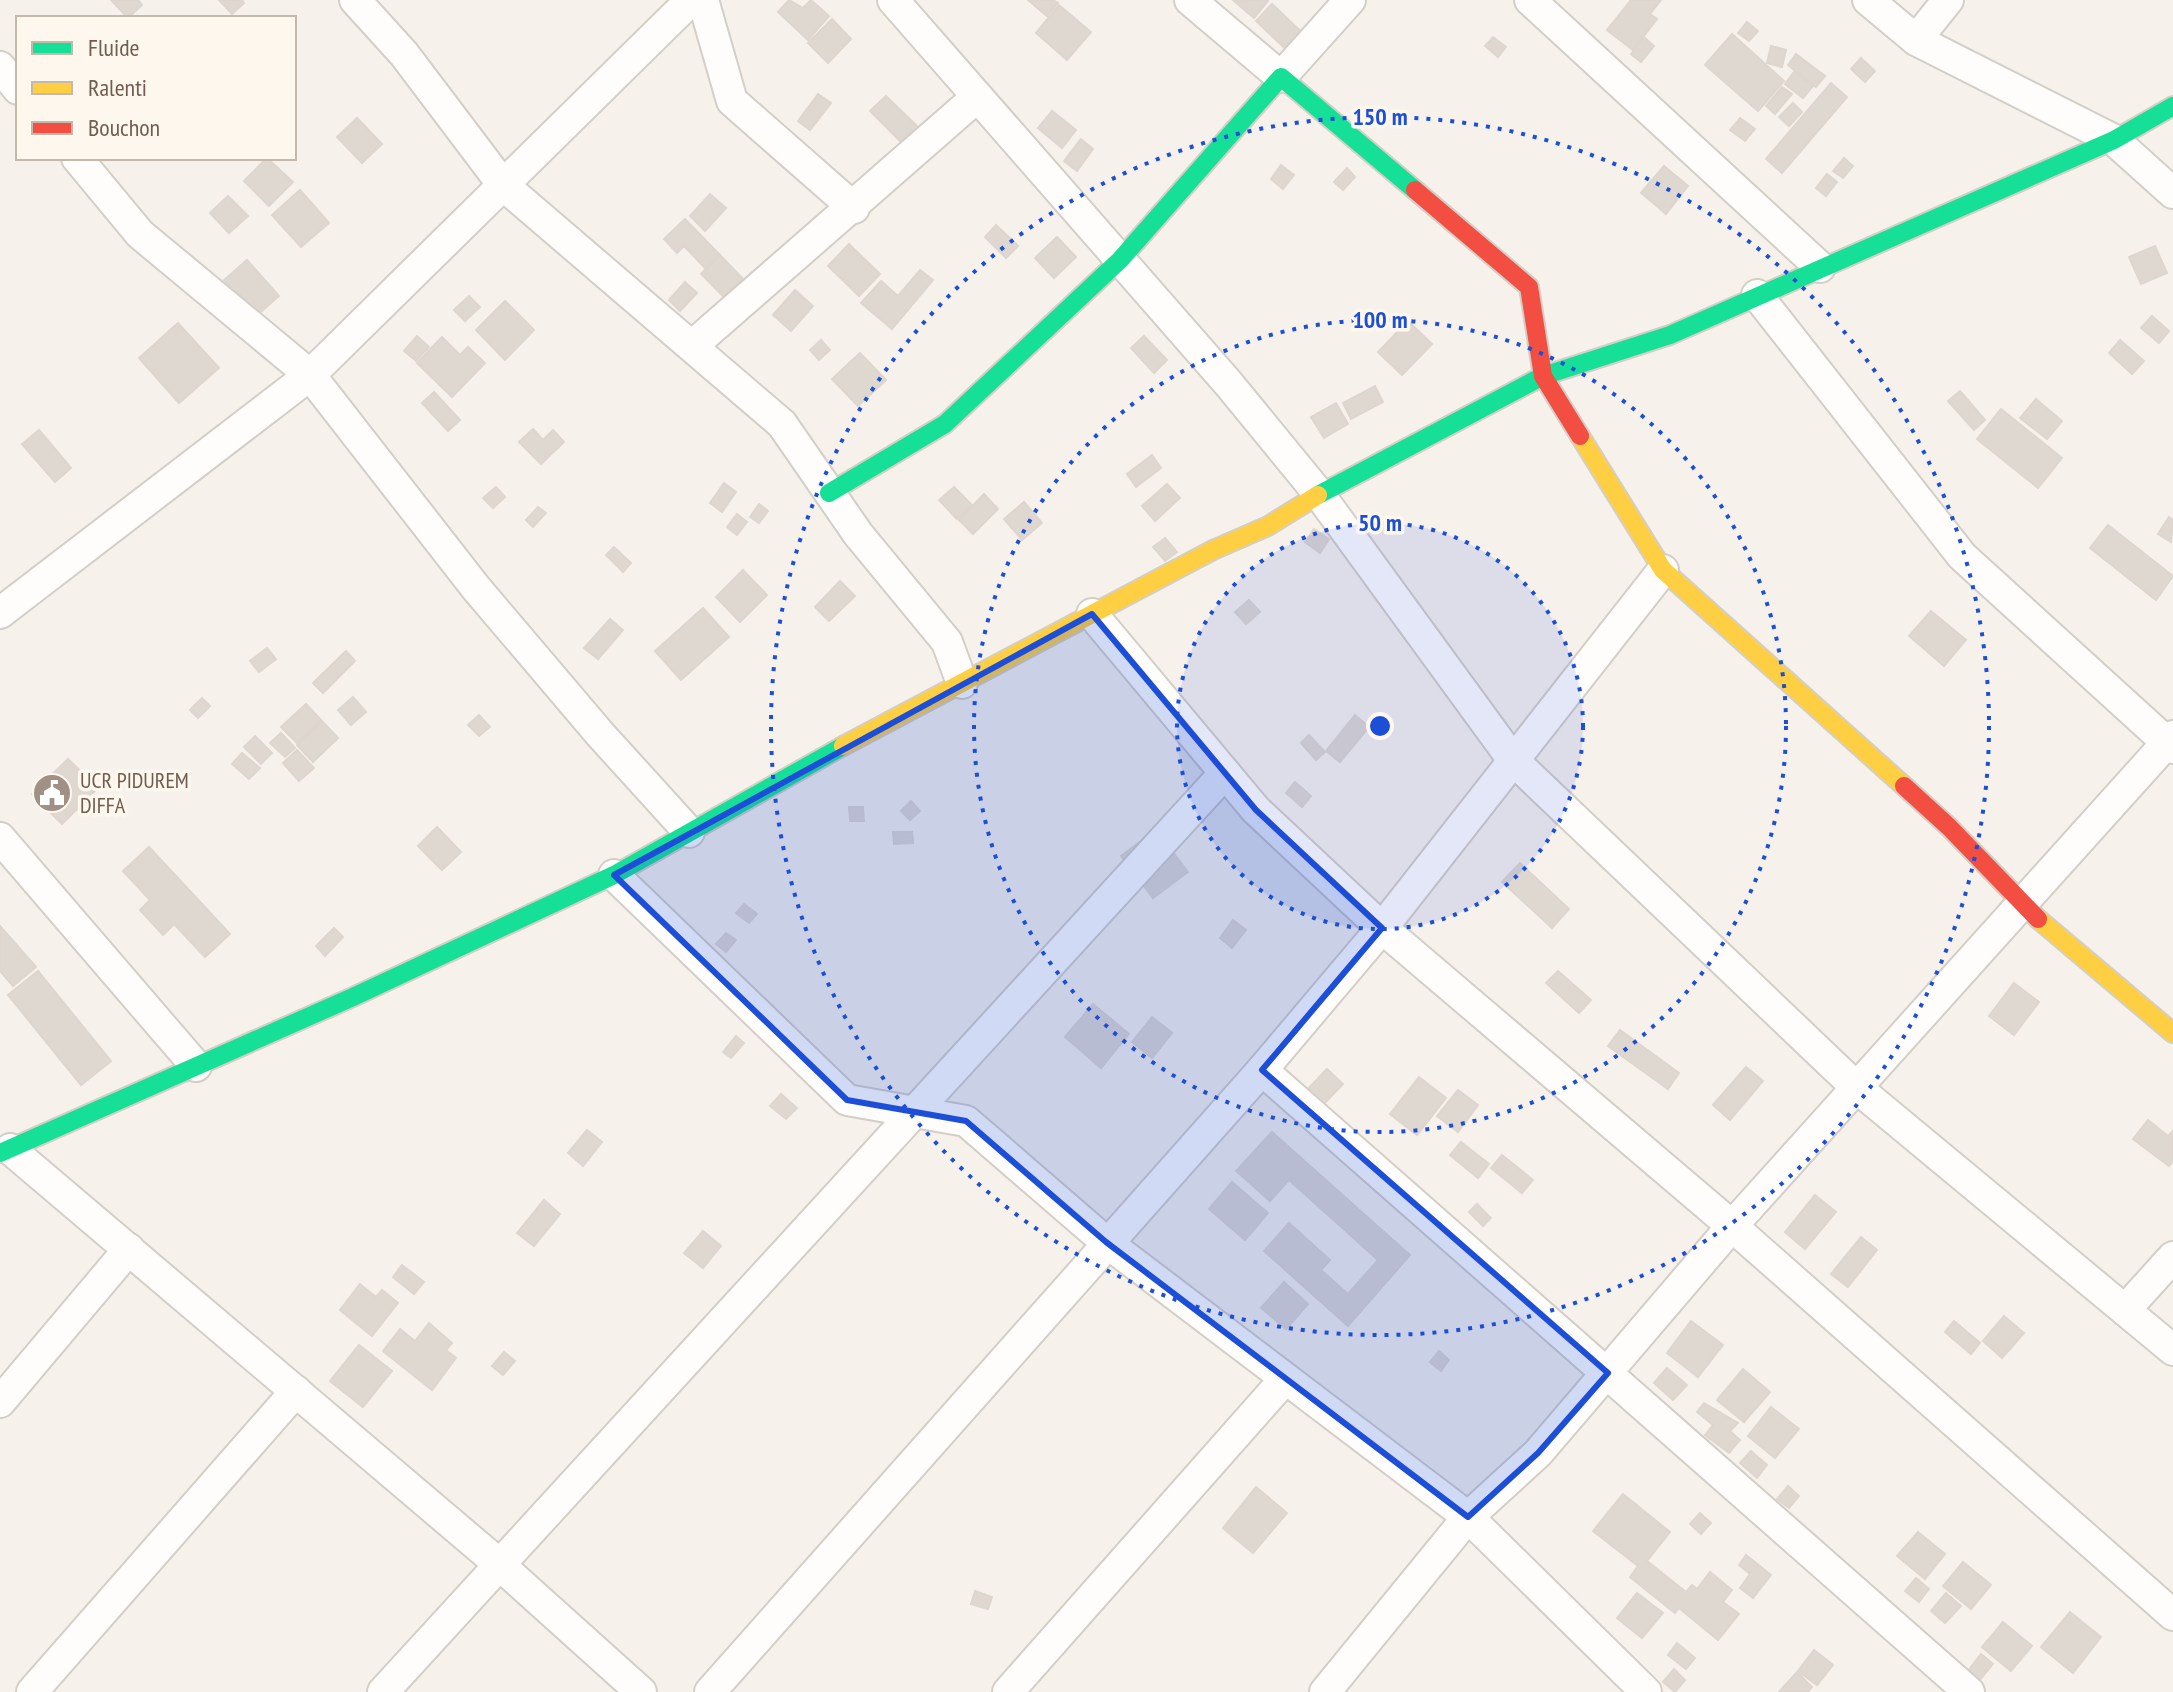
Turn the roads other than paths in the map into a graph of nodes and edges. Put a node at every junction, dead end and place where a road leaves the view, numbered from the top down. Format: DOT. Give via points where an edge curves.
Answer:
graph roads {
  1 [pos="355,0"];
  2 [pos="691,0"];
  3 [pos="703,0"];
  4 [pos="893,0"];
  5 [pos="1190,0"];
  6 [pos="1350,0"];
  7 [pos="1530,0"];
  8 [pos="1868,0"];
  9 [pos="1948,0"];
  10 [pos="1916,40"];
  11 [pos="0,67"];
  12 [pos="1281,77"];
  13 [pos="16,87"];
  14 [pos="977,97"];
  15 [pos="2173,106"];
  16 [pos="2114,140"];
  17 [pos="79,160"];
  18 [pos="503,185"];
  19 [pos="2173,193"];
  20 [pos="854,208"];
  21 [pos="1120,260"];
  22 [pos="1820,267"];
  23 [pos="1757,295"];
  24 [pos="692,346"];
  25 [pos="310,375"];
  26 [pos="1543,376"];
  27 [pos="829,493"];
  28 [pos="1319,494"];
  29 [pos="1663,570"];
  30 [pos="0,613"];
  31 [pos="1092,614"];
  32 [pos="962,683"];
  33 [pos="2171,742"];
  34 [pos="1513,760"];
  35 [pos="1225,773"];
  36 [pos="689,832"];
  37 [pos="0,838"];
  38 [pos="614,875"];
  39 [pos="2022,906"];
  40 [pos="1382,928"];
  41 [pos="2173,1033"];
  42 [pos="196,1066"];
  43 [pos="1262,1070"];
  44 [pos="1857,1088"];
  45 [pos="912,1112"];
  46 [pos="5,1151"];
  47 [pos="1732,1226"];
  48 [pos="1106,1242"];
  49 [pos="129,1249"];
  50 [pos="2173,1257"];
  51 [pos="2125,1310"];
  52 [pos="2173,1350"];
  53 [pos="1608,1373"];
  54 [pos="1285,1379"];
  55 [pos="296,1391"];
  56 [pos="0,1402"];
  57 [pos="1468,1517"];
  58 [pos="499,1564"];
  59 [pos="2173,1615"];
  60 [pos="1949,1686"];
  61 [pos="1644,1691"];
  62 [pos="32,1692"];
  63 [pos="383,1692"];
  64 [pos="641,1692"];
  65 [pos="710,1692"];
  66 [pos="1008,1692"];
  67 [pos="1325,1692"];
  1 -- 18 [label="street" via="404,54"];
  2 -- 18 [label="street"];
  3 -- 20 [label="street" via="732,101"];
  4 -- 14 [label="street"];
  5 -- 12 [label="street"];
  6 -- 12 [label="street"];
  7 -- 22 [label="street"];
  8 -- 10 [label="street"];
  9 -- 10 [label="street"];
  10 -- 16 [label="street"];
  11 -- 13 [label="street"];
  12 -- 21 [label="street"];
  12 -- 26 [label="street" via="1529,287"];
  14 -- 20 [label="street"];
  14 -- 21 [label="street"];
  15 -- 16 [label="street"];
  16 -- 19 [label="street"];
  16 -- 22 [label="street"];
  17 -- 25 [label="street" via="140,234"];
  18 -- 24 [label="street"];
  18 -- 25 [label="street"];
  20 -- 24 [label="street"];
  21 -- 27 [label="street" via="945,424"];
  21 -- 28 [label="street"];
  22 -- 23 [label="street"];
  23 -- 26 [label="street" via="1670,335"];
  23 -- 33 [label="street" via="1962,556"];
  24 -- 27 [label="street" via="782,424"];
  25 -- 30 [label="street"];
  25 -- 36 [label="street" via="476,588"];
  26 -- 28 [label="street"];
  26 -- 29 [label="street"];
  27 -- 32 [label="street" via="947,642"];
  28 -- 31 [label="street" via="1268,526"];
  28 -- 34 [label="street"];
  29 -- 34 [label="street"];
  29 -- 39 [label="street" via="1949,827"];
  31 -- 32 [label="street"];
  31 -- 35 [label="street"];
  32 -- 36 [label="street"];
  33 -- 39 [label="street"];
  34 -- 40 [label="street"];
  34 -- 44 [label="street"];
  35 -- 40 [label="street" via="1256,810"];
  35 -- 45 [label="street"];
  36 -- 38 [label="street"];
  37 -- 42 [label="street"];
  38 -- 42 [label="street"];
  38 -- 45 [label="street" via="847,1100"];
  39 -- 41 [label="street"];
  39 -- 44 [label="street"];
  40 -- 43 [label="street"];
  40 -- 47 [label="street"];
  42 -- 46 [label="street"];
  43 -- 48 [label="street"];
  43 -- 53 [label="street"];
  44 -- 47 [label="street"];
  44 -- 51 [label="street"];
  45 -- 48 [label="street" via="966,1121"];
  45 -- 58 [label="street"];
  46 -- 49 [label="street"];
  47 -- 53 [label="street"];
  47 -- 59 [label="street"];
  48 -- 54 [label="street"];
  48 -- 65 [label="street"];
  49 -- 55 [label="street"];
  49 -- 56 [label="street"];
  50 -- 51 [label="street"];
  51 -- 52 [label="street"];
  53 -- 57 [label="street" via="1538,1453"];
  53 -- 60 [label="street"];
  54 -- 57 [label="street"];
  54 -- 66 [label="street"];
  55 -- 58 [label="street"];
  55 -- 62 [label="street"];
  57 -- 61 [label="street"];
  57 -- 67 [label="street"];
  58 -- 63 [label="street"];
  58 -- 64 [label="street"];
}
